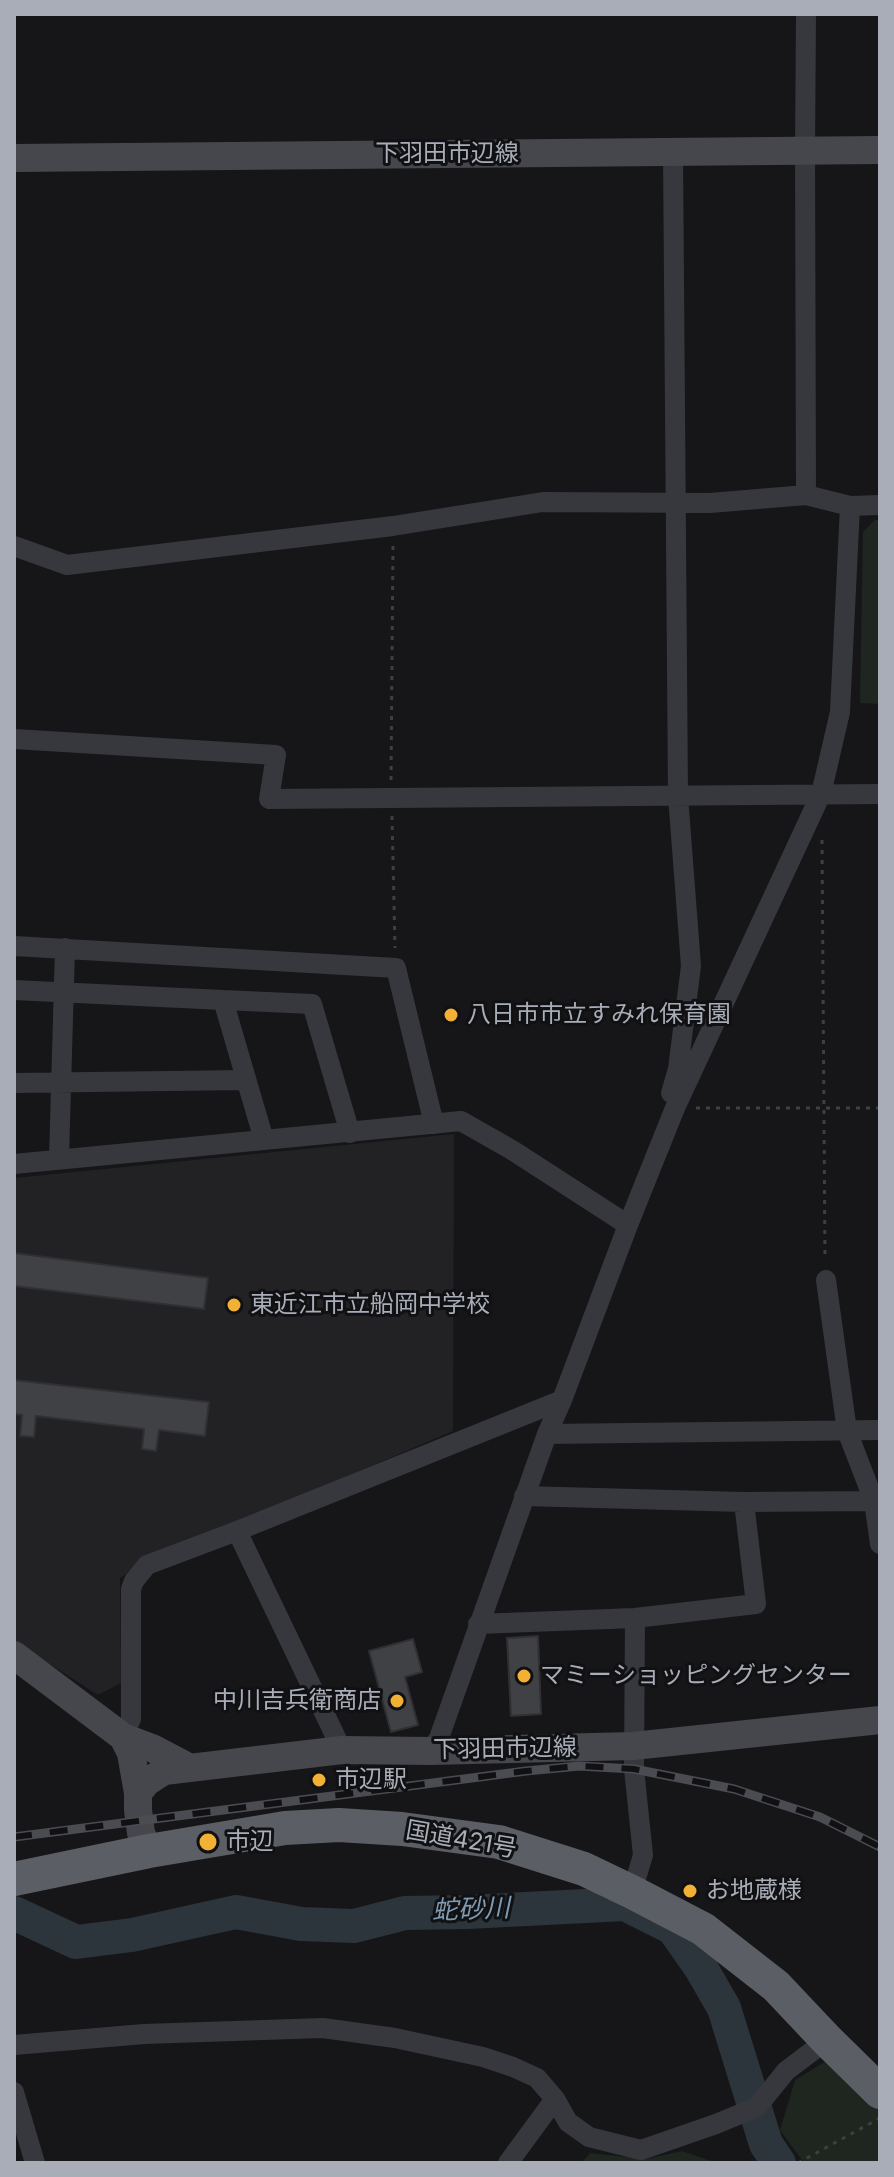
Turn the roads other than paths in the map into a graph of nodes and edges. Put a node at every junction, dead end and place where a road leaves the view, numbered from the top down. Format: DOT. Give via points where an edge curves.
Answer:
graph roads {
  1 [pos="806,14"];
  2 [pos="880,150"];
  3 [pos="805,151"];
  4 [pos="673,152"];
  5 [pos="14,158"];
  6 [pos="806,495"];
  7 [pos="676,503"];
  8 [pos="880,505"];
  9 [pos="850,506"];
  10 [pos="14,546"];
  11 [pos="14,739"];
  12 [pos="821,794"];
  13 [pos="880,794"];
  14 [pos="678,796"];
  15 [pos="14,946"];
  16 [pos="65,948"];
  17 [pos="14,990"];
  18 [pos="63,991"];
  19 [pos="223,1000"];
  20 [pos="246,1080"];
  21 [pos="14,1083"];
  22 [pos="61,1083"];
  23 [pos="675,1108"];
  24 [pos="434,1124"];
  25 [pos="350,1133"];
  26 [pos="264,1140"];
  27 [pos="59,1158"];
  28 [pos="14,1164"];
  29 [pos="628,1225"];
  30 [pos="826,1280"];
  31 [pos="562,1400"];
  32 [pos="880,1430"];
  33 [pos="847,1431"];
  34 [pos="547,1434"];
  35 [pos="524,1496"];
  36 [pos="744,1502"];
  37 [pos="877,1512"];
  38 [pos="237,1531"];
  39 [pos="880,1544"];
  40 [pos="635,1618"];
  41 [pos="478,1624"];
  42 [pos="14,1655"];
  43 [pos="880,1720"];
  44 [pos="123,1737"];
  45 [pos="633,1746"];
  46 [pos="342,1750"];
  47 [pos="431,1751"];
  48 [pos="190,1768"];
  49 [pos="138,1793"];
  50 [pos="149,1851"];
  51 [pos="14,1879"];
  52 [pos="632,1892"];
  53 [pos="827,2040"];
  54 [pos="14,2045"];
  55 [pos="14,2092"];
  56 [pos="880,2092"];
  57 [pos="555,2099"];
  58 [pos="35,2163"];
  59 [pos="508,2163"];
  1 -- 3 [label="street"];
  2 -- 3 [label="main road, 下羽田市辺線"];
  3 -- 4 [label="main road, 下羽田市辺線"];
  3 -- 6 [label="street"];
  4 -- 5 [label="main road, 下羽田市辺線"];
  4 -- 7 [label="street"];
  6 -- 7 [label="street"];
  6 -- 9 [label="street"];
  7 -- 10 [label="street" via="543,502 393,526 67,565"];
  7 -- 14 [label="street"];
  8 -- 9 [label="street"];
  9 -- 12 [label="street" via="840,712"];
  11 -- 14 [label="street" via="276,755 269,799"];
  12 -- 13 [label="street"];
  12 -- 14 [label="street"];
  12 -- 23 [label="street"];
  14 -- 23 [label="street" via="691,966 670,1096"];
  15 -- 16 [label="street"];
  16 -- 18 [label="street"];
  16 -- 24 [label="street" via="396,968"];
  17 -- 18 [label="street"];
  18 -- 19 [label="street"];
  18 -- 22 [label="street"];
  19 -- 20 [label="street"];
  19 -- 25 [label="street" via="312,1004"];
  20 -- 22 [label="street"];
  20 -- 26 [label="street"];
  21 -- 22 [label="street"];
  22 -- 27 [label="street"];
  23 -- 29 [label="street"];
  24 -- 25 [label="street"];
  24 -- 29 [label="street" via="461,1121"];
  25 -- 26 [label="street"];
  26 -- 27 [label="street"];
  27 -- 28 [label="street"];
  29 -- 31 [label="street"];
  30 -- 33 [label="street"];
  31 -- 34 [label="street"];
  31 -- 38 [label="street"];
  32 -- 33 [label="street"];
  33 -- 34 [label="street"];
  33 -- 37 [label="street"];
  34 -- 35 [label="street"];
  35 -- 36 [label="street"];
  35 -- 41 [label="street"];
  36 -- 37 [label="street"];
  36 -- 40 [label="street" via="756,1604"];
  37 -- 39 [label="street"];
  38 -- 44 [label="street" via="147,1565 134,1581 131,1719"];
  38 -- 46 [label="street"];
  40 -- 41 [label="street"];
  40 -- 45 [label="street"];
  41 -- 47 [label="street"];
  42 -- 44 [label="main road"];
  43 -- 45 [label="main road, 下羽田市辺線"];
  44 -- 48 [label="main road"];
  44 -- 49 [label="main road"];
  45 -- 47 [label="main road, 下羽田市辺線"];
  45 -- 52 [label="street" via="643,1855"];
  46 -- 47 [label="main road, 下羽田市辺線"];
  46 -- 48 [label="main road, 下羽田市辺線"];
  48 -- 49 [label="main road, 下羽田市辺線" via="164,1771"];
  49 -- 50 [label="main road" via="141,1833"];
  50 -- 51 [label="highway, 国道421号"];
  50 -- 52 [label="highway, 国道421号" via="285,1828 402,1829 499,1842 584,1869"];
  52 -- 53 [label="highway, 国道421号" via="703,1929 776,1986"];
  53 -- 56 [label="highway, 国道421号"];
  53 -- 57 [label="street" via="786,2071 757,2107 641,2150 589,2137 568,2122"];
  54 -- 57 [label="street" via="323,2028 483,2057 537,2078"];
  55 -- 58 [label="street"];
  57 -- 59 [label="street"];
}
